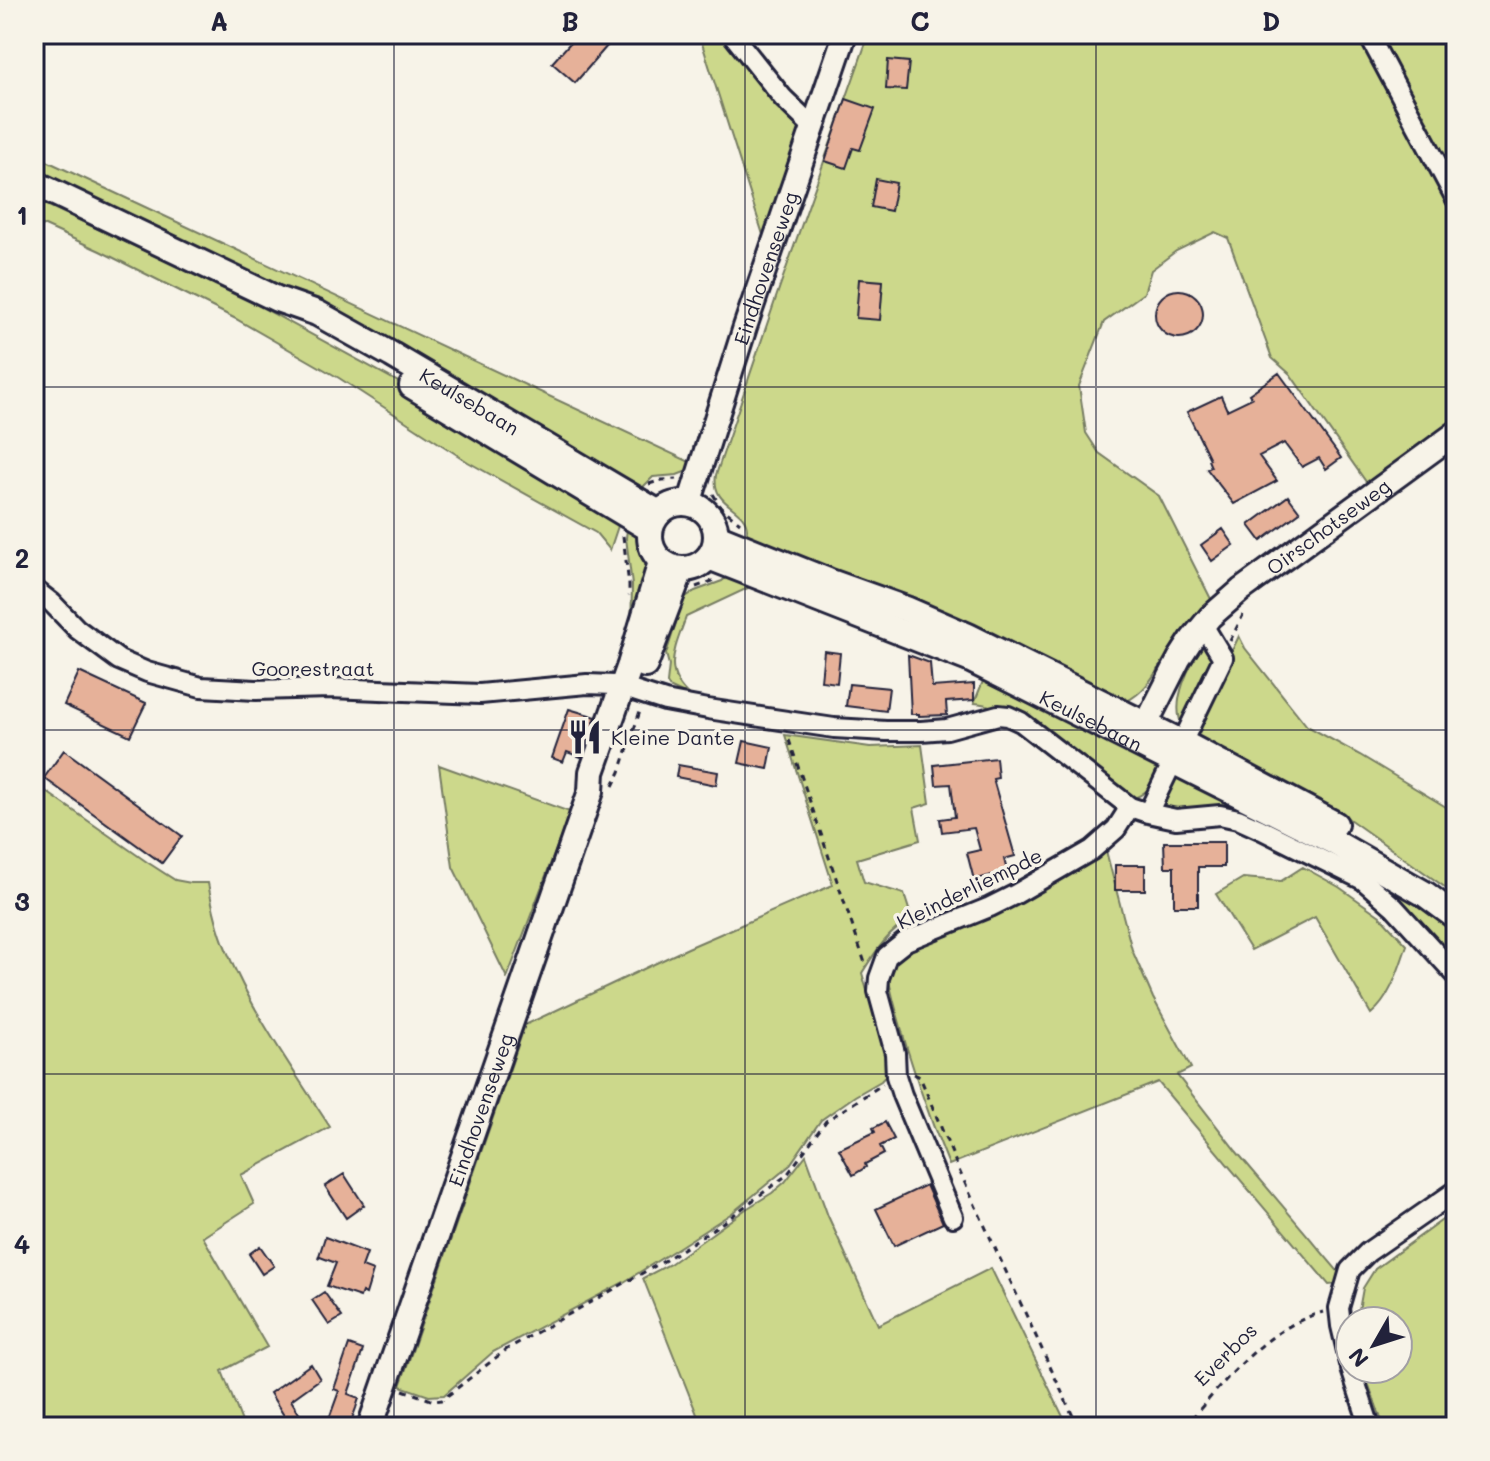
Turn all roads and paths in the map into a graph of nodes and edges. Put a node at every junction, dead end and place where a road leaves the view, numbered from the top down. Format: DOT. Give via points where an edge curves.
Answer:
graph roads {
  1 [pos="732,34"];
  2 [pos="845,34"];
  3 [pos="1368,34"];
  4 [pos="813,127"];
  5 [pos="34,183"];
  6 [pos="1456,199"];
  7 [pos="277,299"];
  8 [pos="1456,433"];
  9 [pos="705,478"];
  10 [pos="638,499"];
  11 [pos="689,504"];
  12 [pos="655,521"];
  13 [pos="724,551"];
  14 [pos="678,573"];
  15 [pos="34,589"];
  16 [pos="1203,625"];
  17 [pos="628,690"];
  18 [pos="783,721"];
  19 [pos="1141,734"];
  20 [pos="1176,751"];
  21 [pos="1139,810"];
  22 [pos="1456,899"];
  23 [pos="1456,917"];
  24 [pos="1456,975"];
  25 [pos="879,978"];
  26 [pos="896,1071"];
  27 [pos="1456,1191"];
  28 [pos="953,1217"];
  29 [pos="1340,1305"];
  30 [pos="1334,1309"];
  31 [pos="385,1383"];
  32 [pos="1357,1385"];
  33 [pos="370,1427"];
  34 [pos="1078,1427"];
  35 [pos="1184,1427"];
  36 [pos="1370,1427"];
  1 -- 4 [label="street"];
  2 -- 4 [label="street, Eindhovenseweg"];
  3 -- 6 [label="street"];
  4 -- 9 [label="street, Eindhovenseweg" via="745,327"];
  5 -- 7 [label="main road, Keulsebaan"];
  7 -- 10 [label="main road, Keulsebaan" via="317,313"];
  7 -- 12 [label="main road, Keulsebaan" via="309,324"];
  8 -- 16 [label="street, Oirschotseweg" via="1241,590"];
  9 -- 10 [label="path" via="690,472 654,481"];
  9 -- 11 [label="street, Eindhovenseweg"];
  9 -- 13 [label="path" via="721,507 741,524"];
  10 -- 12 [label="main road, Keulsebaan"];
  11 -- 12 [label="main road" via="672,505"];
  11 -- 13 [label="main road" via="710,518"];
  12 -- 14 [label="main road" via="651,547"];
  13 -- 14 [label="main road"];
  13 -- 14 [label="path" via="727,574 721,578"];
  13 -- 19 [label="main road, Keulsebaan"];
  14 -- 17 [label="main road, Eindhovenseweg"];
  15 -- 17 [label="street, Goorestraat" via="119,660 201,687 480,694 587,684"];
  16 -- 19 [label="street, Oirschotseweg" via="1179,659"];
  16 -- 20 [label="street" via="1223,658"];
  17 -- 18 [label="street"];
  17 -- 31 [label="main road, Eindhovenseweg" via="608,768 591,791"];
  18 -- 21 [label="street" via="921,731 1008,716"];
  18 -- 25 [label="path" via="864,962"];
  19 -- 20 [label="main road, Keulsebaan"];
  20 -- 21 [label="street"];
  20 -- 22 [label="main road, Keulsebaan" via="1387,852"];
  20 -- 23 [label="main road, Keulsebaan"];
  21 -- 24 [label="street" via="1176,819 1238,819 1363,880"];
  21 -- 25 [label="street, Kleinderliempde" via="1092,850 1016,894 906,941 887,956"];
  25 -- 26 [label="street"];
  26 -- 28 [label="street"];
  26 -- 31 [label="path" via="826,1121 787,1175 728,1219 507,1349 442,1400"];
  26 -- 34 [label="path" via="920,1077"];
  27 -- 29 [label="street" via="1368,1252 1350,1270"];
  30 -- 35 [label="path, Everbos" via="1303,1317 1267,1340"];
  31 -- 33 [label="main road, Eindhovenseweg"];
  32 -- 36 [label="street"];
}
